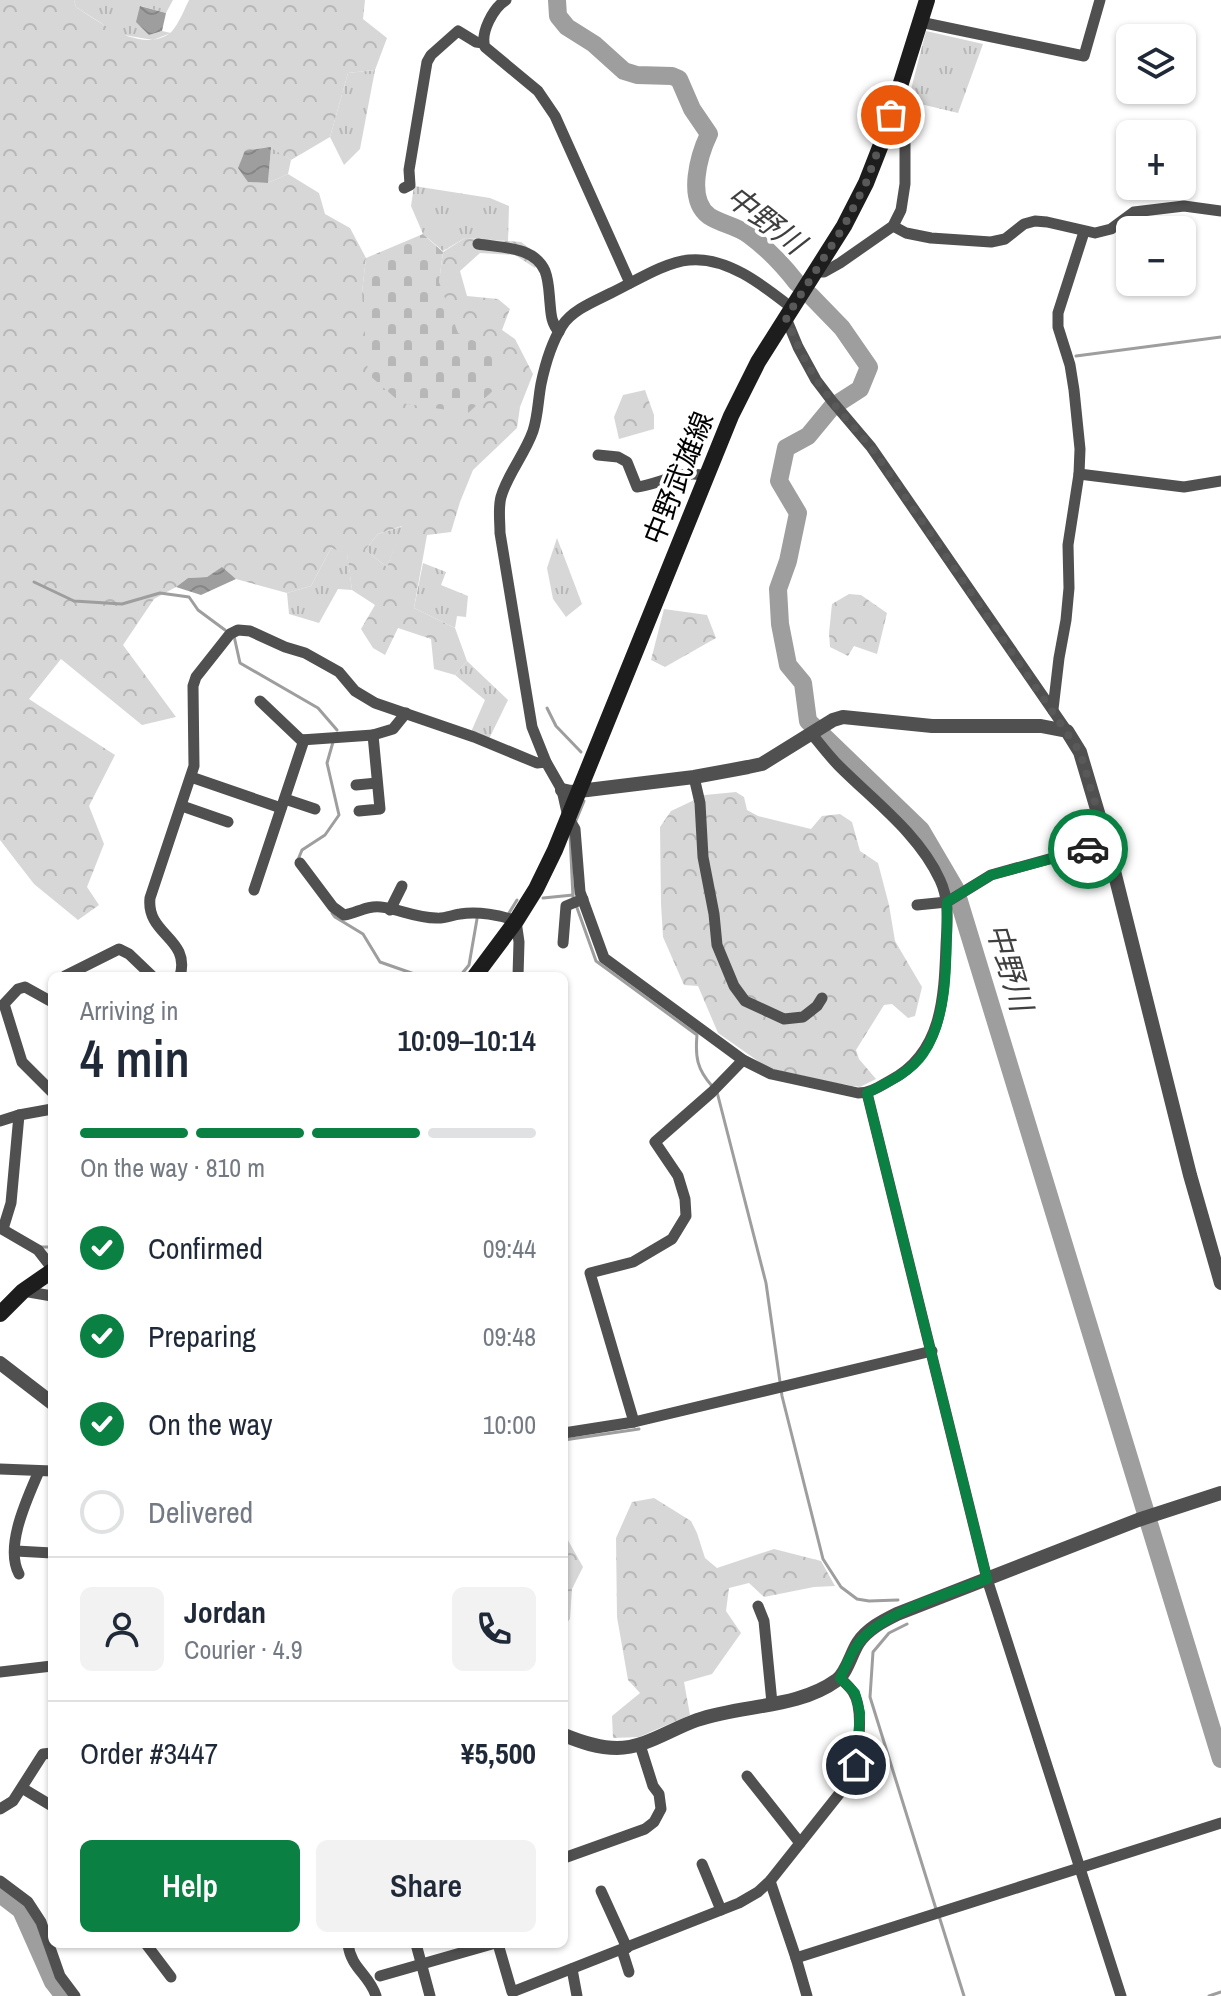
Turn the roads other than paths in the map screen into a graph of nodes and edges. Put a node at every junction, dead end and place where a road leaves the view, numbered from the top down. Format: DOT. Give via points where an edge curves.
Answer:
graph roads {
  1 [pos="927,0"];
  2 [pos="1100,0"];
  3 [pos="500,1"];
  4 [pos="920,22"];
  5 [pos="483,43"];
  6 [pos="898,93"];
  7 [pos="404,188"];
  8 [pos="1221,211"];
  9 [pos="893,226"];
  10 [pos="1084,232"];
  11 [pos="478,244"];
  12 [pos="815,272"];
  13 [pos="630,283"];
  14 [pos="789,313"];
  15 [pos="559,332"];
  16 [pos="598,455"];
  17 [pos="1079,474"];
  18 [pos="705,476"];
  19 [pos="1221,481"];
  20 [pos="260,701"];
  21 [pos="1053,709"];
  22 [pos="406,713"];
  23 [pos="817,730"];
  24 [pos="1067,731"];
  25 [pos="373,735"];
  26 [pos="304,740"];
  27 [pos="546,762"];
  28 [pos="191,777"];
  29 [pos="694,777"];
  30 [pos="377,783"];
  31 [pos="356,785"];
  32 [pos="562,790"];
  33 [pos="580,790"];
  34 [pos="283,803"];
  35 [pos="182,806"];
  36 [pos="315,809"];
  37 [pos="359,811"];
  38 [pos="228,822"];
  39 [pos="571,823"];
  40 [pos="1107,843"];
  41 [pos="300,863"];
  42 [pos="402,886"];
  43 [pos="254,890"];
  44 [pos="578,901"];
  45 [pos="947,902"];
  46 [pos="917,905"];
  47 [pos="390,910"];
  48 [pos="516,921"];
  49 [pos="563,943"];
  50 [pos="73,972"];
  51 [pos="148,972"];
  52 [pos="182,972"];
  53 [pos="478,972"];
  54 [pos="518,972"];
  55 [pos="48,998"];
  56 [pos="822,998"];
  57 [pos="743,1060"];
  58 [pos="48,1088"];
  59 [pos="867,1093"];
  60 [pos="48,1110"];
  61 [pos="19,1115"];
  62 [pos="0,1121"];
  63 [pos="5,1202"];
  64 [pos="2,1229"];
  65 [pos="48,1264"];
  66 [pos="48,1272"];
  67 [pos="1221,1283"];
  68 [pos="23,1291"];
  69 [pos="48,1295"];
  70 [pos="0,1314"];
  71 [pos="932,1351"];
  72 [pos="0,1363"];
  73 [pos="48,1400"];
  74 [pos="634,1422"];
  75 [pos="568,1432"];
  76 [pos="0,1469"];
  77 [pos="46,1471"];
  78 [pos="1221,1493"];
  79 [pos="16,1551"];
  80 [pos="48,1553"];
  81 [pos="19,1574"];
  82 [pos="987,1579"];
  83 [pos="758,1606"];
  84 [pos="48,1666"];
  85 [pos="0,1672"];
  86 [pos="840,1678"];
  87 [pos="772,1703"];
  88 [pos="568,1737"];
  89 [pos="640,1745"];
  90 [pos="48,1753"];
  91 [pos="747,1776"];
  92 [pos="22,1788"];
  93 [pos="48,1801"];
  94 [pos="0,1809"];
  95 [pos="1221,1823"];
  96 [pos="800,1843"];
  97 [pos="568,1857"];
  98 [pos="702,1864"];
  99 [pos="1080,1868"];
  100 [pos="0,1881"];
  101 [pos="770,1881"];
  102 [pos="601,1891"];
  103 [pos="721,1910"];
  104 [pos="46,1920"];
  105 [pos="53,1948"];
  106 [pos="149,1948"];
  107 [pos="349,1948"];
  108 [pos="417,1948"];
  109 [pos="480,1948"];
  110 [pos="496,1948"];
  111 [pos="624,1949"];
  112 [pos="796,1958"];
  113 [pos="421,1964"];
  114 [pos="572,1969"];
  115 [pos="629,1972"];
  116 [pos="380,1976"];
  117 [pos="171,1977"];
  118 [pos="512,1994"];
  119 [pos="75,1996"];
  120 [pos="376,1996"];
  121 [pos="430,1996"];
  122 [pos="500,1996"];
  123 [pos="577,1996"];
  124 [pos="807,1996"];
  125 [pos="1121,1996"];
  1 -- 4 [label="main road, 中野武雄線"];
  2 -- 4 [label="street" via="1084,56"];
  3 -- 5 [label="street"];
  4 -- 6 [label="main road, 中野武雄線"];
  5 -- 7 [label="street" via="458,31 427,62 411,181"];
  5 -- 13 [label="street" via="538,91 555,116"];
  6 -- 9 [label="street" via="905,112 905,184"];
  6 -- 12 [label="main road, 中野武雄線" via="866,183"];
  8 -- 10 [label="street" via="1184,206 1134,212 1111,229"];
  9 -- 10 [label="street" via="931,238 991,242 1035,221"];
  9 -- 12 [label="street" via="840,263"];
  10 -- 17 [label="street" via="1058,313 1074,390"];
  11 -- 15 [label="street" via="536,258 547,278 553,325"];
  12 -- 14 [label="main road, 中野武雄線"];
  13 -- 14 [label="street" via="671,264 704,260 767,288"];
  13 -- 15 [label="street" via="585,306"];
  14 -- 18 [label="main road, 中野武雄線" via="758,362"];
  14 -- 21 [label="street" via="798,347 816,380 871,447"];
  15 -- 27 [label="street" via="528,446 501,497 499,513 524,688"];
  16 -- 18 [label="street" via="627,462 637,487"];
  17 -- 19 [label="street" via="1184,487"];
  17 -- 21 [label="street"];
  18 -- 33 [label="main road, 中野武雄線"];
  20 -- 26 [label="street"];
  21 -- 24 [label="street"];
  22 -- 25 [label="street" via="393,729"];
  22 -- 27 [label="street"];
  22 -- 28 [label="street" via="375,703 339,672 305,653 238,630 193,686"];
  23 -- 24 [label="street" via="855,717"];
  23 -- 29 [label="street" via="762,764"];
  23 -- 45 [label="street" via="836,763 926,856"];
  24 -- 40 [label="street" via="1080,752"];
  25 -- 26 [label="street"];
  25 -- 30 [label="street"];
  26 -- 34 [label="street"];
  27 -- 32 [label="street"];
  28 -- 34 [label="street"];
  28 -- 35 [label="street"];
  29 -- 33 [label="street"];
  29 -- 56 [label="street" via="717,945 734,986 745,1001 784,1019 803,1017"];
  30 -- 31 [label="street"];
  30 -- 37 [label="street" via="380,809"];
  32 -- 33 [label="street"];
  32 -- 39 [label="street"];
  33 -- 39 [label="main road, 中野武雄線"];
  34 -- 36 [label="street"];
  34 -- 43 [label="street"];
  35 -- 38 [label="street"];
  35 -- 52 [label="street" via="149,909 179,950"];
  39 -- 44 [label="street"];
  39 -- 48 [label="main road, 中野武雄線"];
  40 -- 45 [label="street" via="991,875"];
  40 -- 67 [label="street"];
  41 -- 47 [label="street" via="344,915 367,907"];
  42 -- 47 [label="street"];
  44 -- 49 [label="street" via="566,906"];
  44 -- 57 [label="street" via="604,958"];
  45 -- 46 [label="street"];
  45 -- 59 [label="street" via="945,984 936,1026 923,1055"];
  47 -- 48 [label="street" via="416,917 440,919 463,913"];
  48 -- 53 [label="main road, 中野武雄線"];
  48 -- 54 [label="street"];
  50 -- 51 [label="street" via="119,949"];
  55 -- 58 [label="street" via="25,987 4,1004 22,1062"];
  57 -- 59 [label="street" via="771,1074"];
  57 -- 74 [label="street" via="655,1142 678,1176 685,1199 686,1216 672,1239 633,1262 590,1273"];
  59 -- 71 [label="street"];
  60 -- 61 [label="street"];
  61 -- 62 [label="street"];
  61 -- 63 [label="street"];
  63 -- 64 [label="street"];
  64 -- 65 [label="street" via="38,1250"];
  66 -- 68 [label="main road"];
  68 -- 69 [label="street"];
  68 -- 70 [label="main road"];
  71 -- 74 [label="street"];
  71 -- 82 [label="street"];
  72 -- 73 [label="street"];
  74 -- 75 [label="street"];
  76 -- 77 [label="street"];
  77 -- 79 [label="street" via="18,1525"];
  78 -- 82 [label="street"];
  79 -- 80 [label="street"];
  79 -- 81 [label="street"];
  82 -- 86 [label="street" via="878,1624 860,1641"];
  82 -- 99 [label="street"];
  83 -- 87 [label="street"];
  84 -- 85 [label="street"];
  86 -- 87 [label="street" via="809,1696"];
  86 -- 96 [label="street" via="855,1693 860,1713 856,1765 851,1779"];
  87 -- 89 [label="street" via="696,1720"];
  88 -- 89 [label="street" via="606,1747"];
  89 -- 97 [label="street" via="659,1794 661,1809 654,1822"];
  90 -- 92 [label="street"];
  91 -- 96 [label="street"];
  92 -- 93 [label="street"];
  92 -- 94 [label="street"];
  95 -- 99 [label="street"];
  96 -- 101 [label="street"];
  98 -- 103 [label="street"];
  99 -- 112 [label="street"];
  99 -- 125 [label="street"];
  100 -- 104 [label="street"];
  101 -- 103 [label="street"];
  101 -- 112 [label="street"];
  102 -- 111 [label="street"];
  103 -- 111 [label="street"];
  105 -- 119 [label="street" via="60,1976"];
  106 -- 117 [label="street"];
  107 -- 120 [label="street" via="352,1963"];
  108 -- 113 [label="street"];
  109 -- 113 [label="street"];
  110 -- 118 [label="street"];
  111 -- 114 [label="street"];
  111 -- 115 [label="street"];
  112 -- 124 [label="street"];
  113 -- 116 [label="street"];
  113 -- 121 [label="street"];
  114 -- 118 [label="street"];
  114 -- 123 [label="street"];
  118 -- 122 [label="street"];
}
